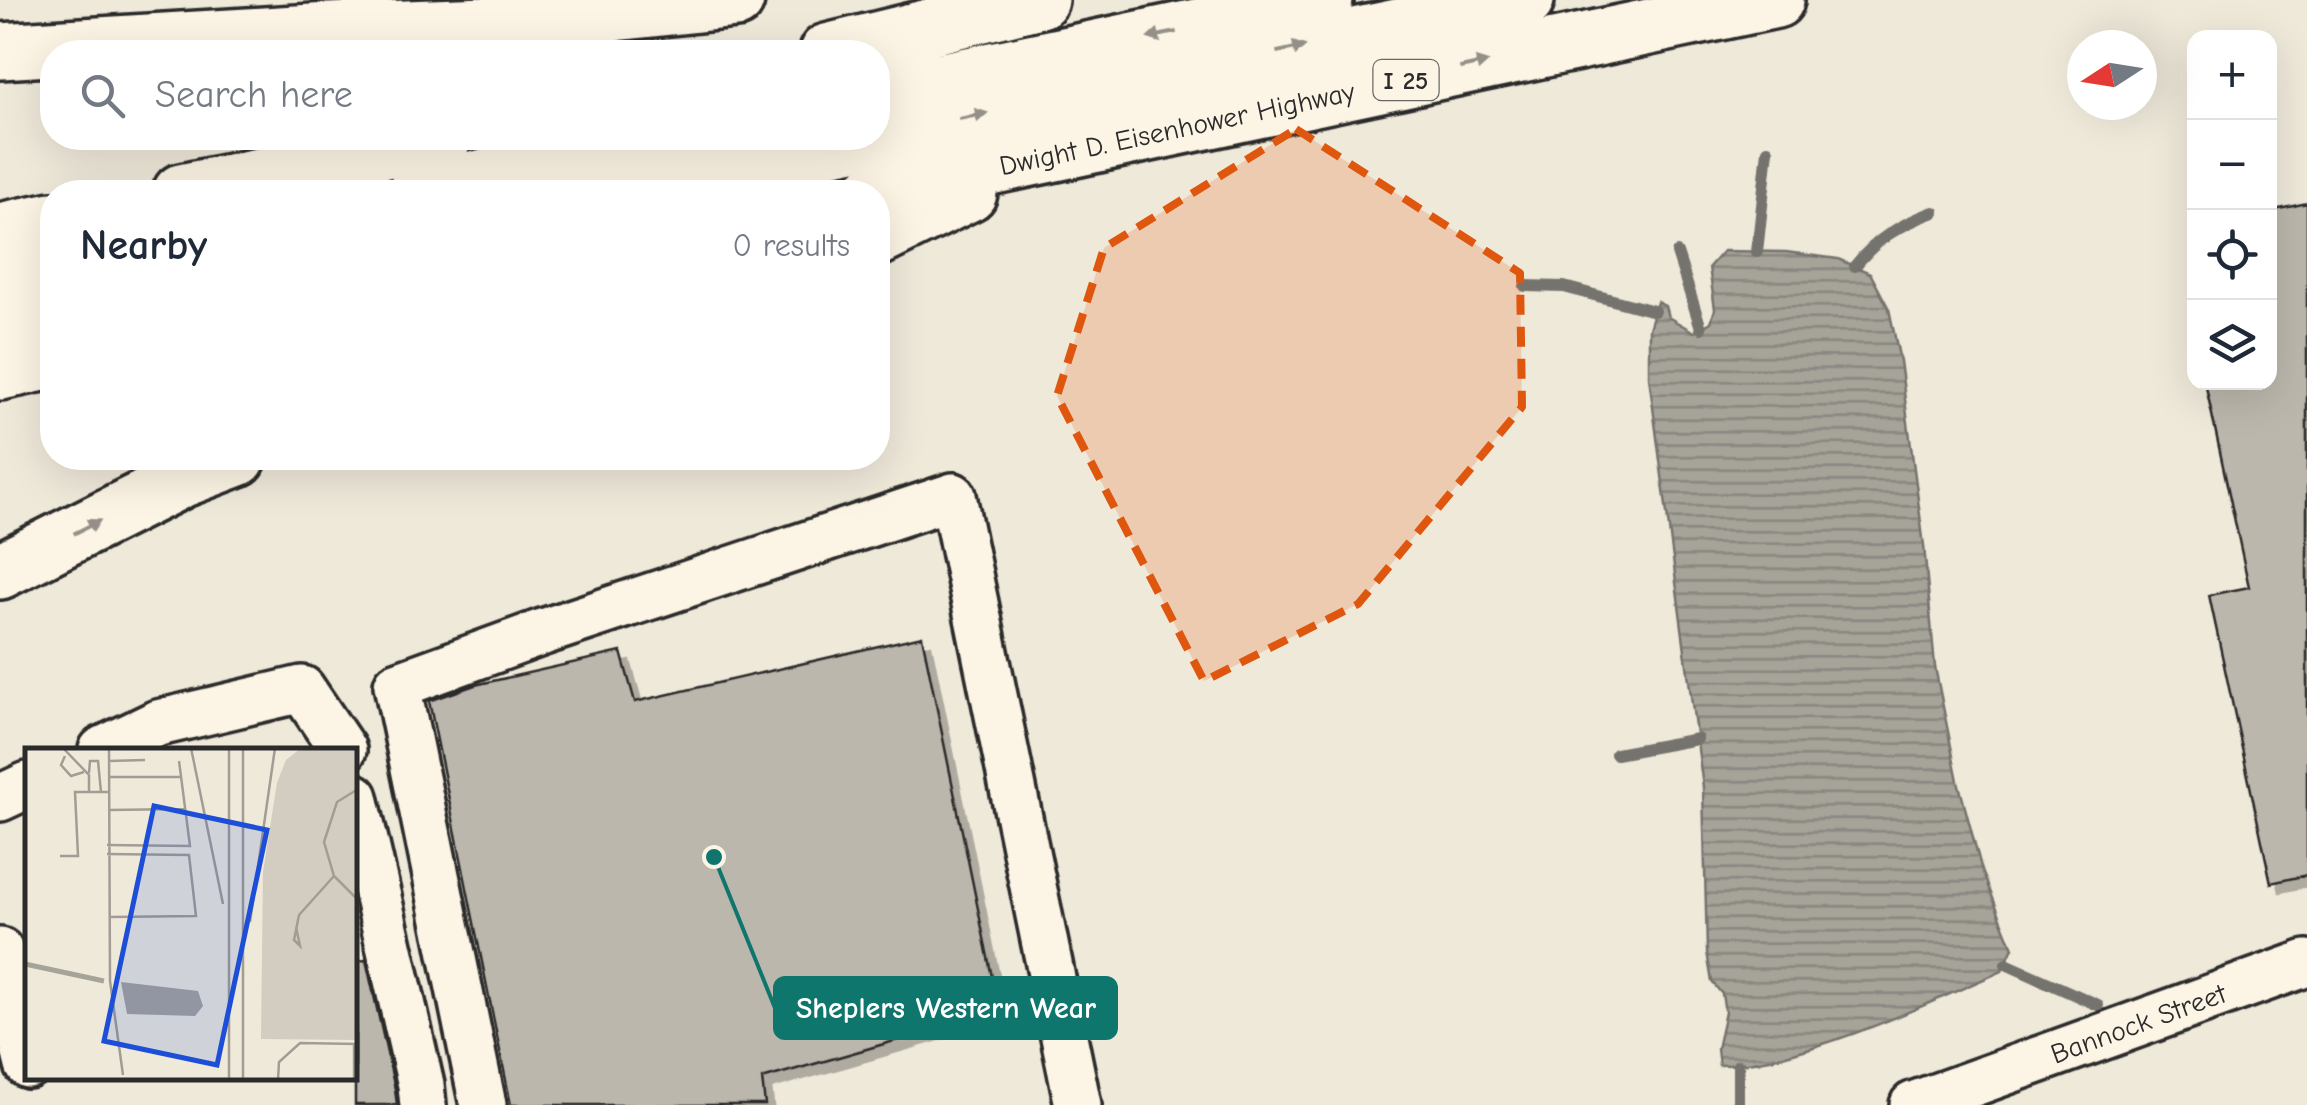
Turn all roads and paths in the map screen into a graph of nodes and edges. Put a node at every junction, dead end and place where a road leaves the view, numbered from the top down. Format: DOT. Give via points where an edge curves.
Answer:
graph roads {
  1 [pos="736,0"];
  2 [pos="1040,0"];
  3 [pos="1326,0"];
  4 [pos="1526,0"];
  5 [pos="1776,0"];
  6 [pos="181,40"];
  7 [pos="876,40"];
  8 [pos="40,49"];
  9 [pos="0,51"];
  10 [pos="890,91"];
  11 [pos="890,134"];
  12 [pos="386,150"];
  13 [pos="615,150"];
  14 [pos="813,150"];
  15 [pos="1036,159"];
  16 [pos="239,180"];
  17 [pos="472,180"];
  18 [pos="672,180"];
  19 [pos="890,188"];
  20 [pos="40,223"];
  21 [pos="0,231"];
  22 [pos="890,232"];
  23 [pos="40,272"];
  24 [pos="0,280"];
  25 [pos="40,315"];
  26 [pos="0,324"];
  27 [pos="40,364"];
  28 [pos="0,372"];
  29 [pos="208,470"];
  30 [pos="0,571"];
  31 [pos="106,748"];
  32 [pos="342,748"];
  33 [pos="25,786"];
  34 [pos="0,798"];
  35 [pos="358,810"];
  36 [pos="0,951"];
  37 [pos="2307,963"];
  38 [pos="25,1053"];
  39 [pos="31,1080"];
  40 [pos="37,1105"];
  41 [pos="423,1105"];
  42 [pos="483,1105"];
  43 [pos="1078,1105"];
  44 [pos="1913,1105"];
  1 -- 6 [label="highway" via="513,24"];
  2 -- 7 [label="highway"];
  3 -- 10 [label="highway, one-way"];
  11 -- 4 [label="highway, one-way"];
  15 -- 5 [label="highway, Dwight D. Eisenhower Highway / I 25, one-way"];
  8 -- 9 [label="highway"];
  12 -- 16 [label="highway"];
  13 -- 17 [label="highway"];
  14 -- 18 [label="highway"];
  15 -- 19 [label="highway, Dwight D. Eisenhower Highway / I 25"];
  15 -- 22 [label="highway"];
  20 -- 21 [label="highway"];
  23 -- 24 [label="highway"];
  25 -- 26 [label="highway"];
  27 -- 28 [label="highway"];
  30 -- 29 [label="highway, one-way"];
  31 -- 32 [label="street" via="158,723 302,689"];
  33 -- 34 [label="street"];
  35 -- 41 [label="street"];
  36 -- 38 [label="street"];
  37 -- 44 [label="street, Bannock Street"];
  39 -- 40 [label="street"];
  42 -- 43 [label="street" via="397,684 953,496"];
}
